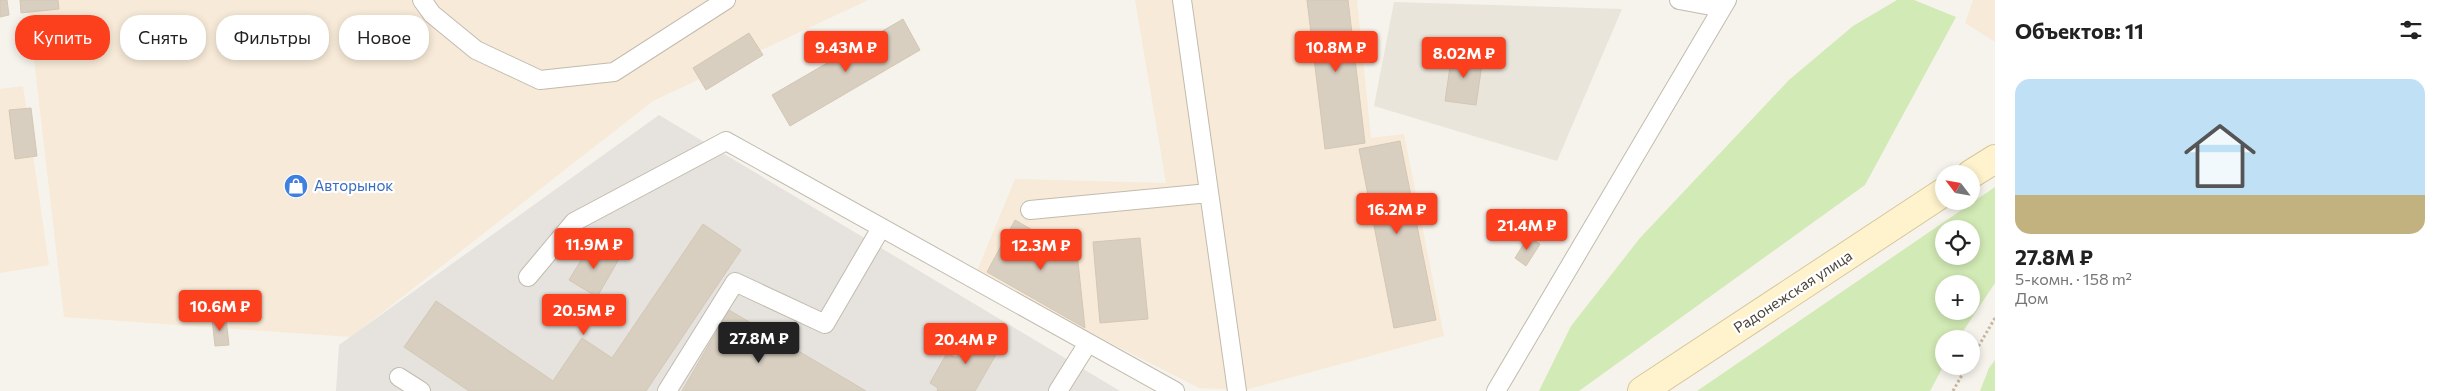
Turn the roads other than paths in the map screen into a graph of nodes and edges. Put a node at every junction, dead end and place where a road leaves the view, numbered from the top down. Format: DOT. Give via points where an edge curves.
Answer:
graph roads {
  1 [pos="422,0"];
  2 [pos="726,0"];
  3 [pos="1182,0"];
  4 [pos="1679,0"];
  5 [pos="1725,4"];
  6 [pos="1995,159"];
  7 [pos="1980,168"];
  8 [pos="1209,193"];
  9 [pos="1935,198"];
  10 [pos="1030,210"];
  11 [pos="881,228"];
  12 [pos="528,277"];
  13 [pos="1088,342"];
  14 [pos="399,377"];
  15 [pos="421,391"];
  16 [pos="667,391"];
  17 [pos="1058,391"];
  18 [pos="1175,391"];
  19 [pos="1238,391"];
  20 [pos="1496,391"];
  21 [pos="1642,391"];
  1 -- 2 [label="lane" via="432,14 476,50 540,80 614,72"];
  3 -- 8 [label="lane"];
  4 -- 5 [label="lane"];
  5 -- 20 [label="lane"];
  6 -- 7 [label="street"];
  8 -- 10 [label="lane"];
  8 -- 19 [label="lane"];
  9 -- 21 [label="street, Радонежская улица"];
  11 -- 12 [label="lane" via="726,141 574,222"];
  11 -- 13 [label="lane"];
  11 -- 16 [label="lane" via="825,324 735,282"];
  13 -- 17 [label="lane"];
  13 -- 18 [label="lane"];
  14 -- 15 [label="lane"];
}
